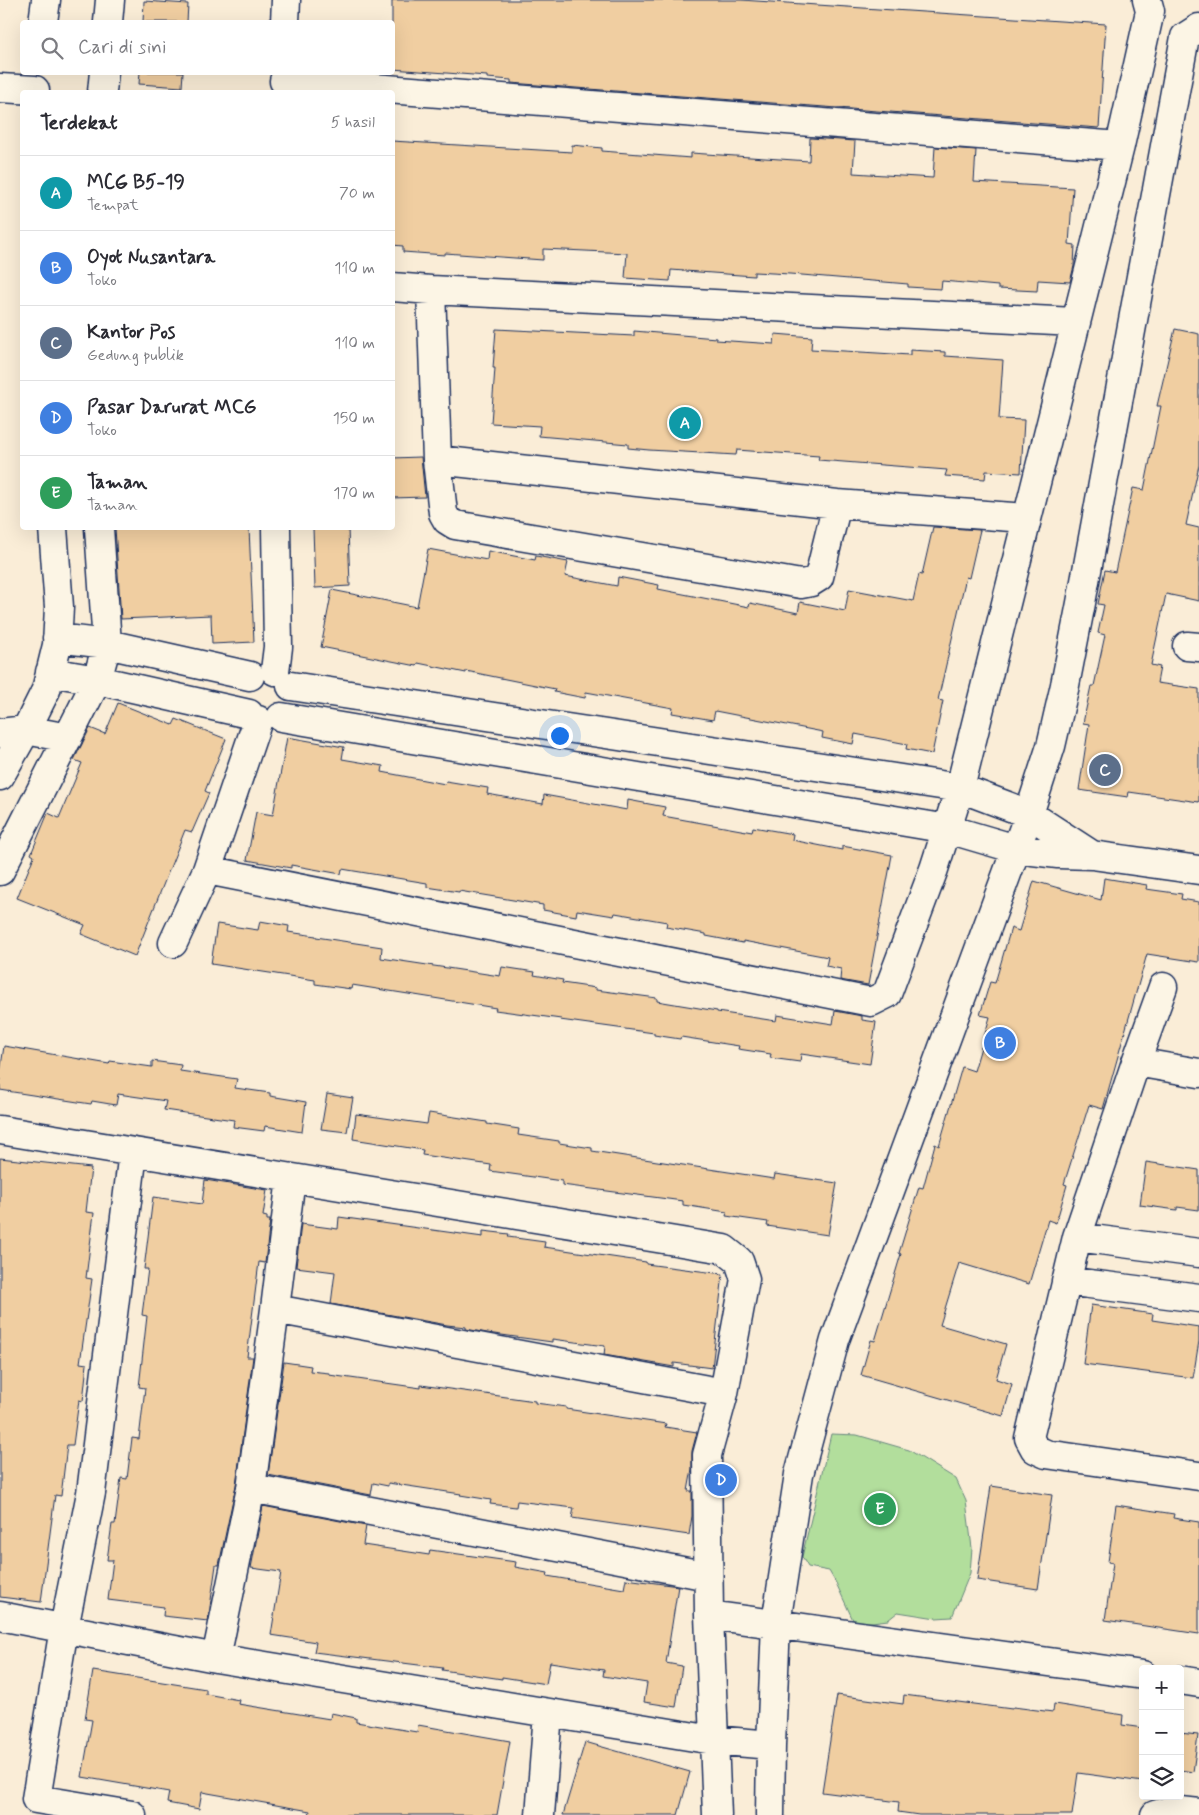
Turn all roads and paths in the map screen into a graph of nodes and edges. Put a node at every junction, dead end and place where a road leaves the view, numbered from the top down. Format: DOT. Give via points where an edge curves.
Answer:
graph roads {
  1 [pos="46,0"];
  2 [pos="110,0"];
  3 [pos="286,0"];
  4 [pos="1147,0"];
  5 [pos="43,20"];
  6 [pos="108,20"];
  7 [pos="285,20"];
  8 [pos="1199,28"];
  9 [pos="104,75"];
  10 [pos="284,82"];
  11 [pos="36,85"];
  12 [pos="0,88"];
  13 [pos="102,90"];
  14 [pos="388,90"];
  15 [pos="395,90"];
  16 [pos="1120,146"];
  17 [pos="395,287"];
  18 [pos="431,290"];
  19 [pos="1075,322"];
  20 [pos="437,460"];
  21 [pos="837,504"];
  22 [pos="1026,518"];
  23 [pos="53,530"];
  24 [pos="99,530"];
  25 [pos="276,530"];
  26 [pos="57,638"];
  27 [pos="107,644"];
  28 [pos="50,672"];
  29 [pos="272,678"];
  30 [pos="97,680"];
  31 [pos="263,717"];
  32 [pos="13,731"];
  33 [pos="68,738"];
  34 [pos="0,776"];
  35 [pos="960,788"];
  36 [pos="1029,814"];
  37 [pos="948,829"];
  38 [pos="1016,849"];
  39 [pos="1092,855"];
  40 [pos="207,870"];
  41 [pos="1199,870"];
  42 [pos="0,871"];
  43 [pos="173,943"];
  44 [pos="1163,987"];
  45 [pos="1136,1062"];
  46 [pos="1199,1073"];
  47 [pos="0,1130"];
  48 [pos="133,1152"];
  49 [pos="290,1178"];
  50 [pos="1076,1237"];
  51 [pos="1199,1253"];
  52 [pos="1066,1281"];
  53 [pos="1199,1298"];
  54 [pos="275,1310"];
  55 [pos="724,1392"];
  56 [pos="1199,1476"];
  57 [pos="251,1488"];
  58 [pos="708,1576"];
  59 [pos="709,1614"];
  60 [pos="0,1616"];
  61 [pos="776,1623"];
  62 [pos="64,1628"];
  63 [pos="216,1658"];
  64 [pos="1139,1674"];
  65 [pos="1184,1681"];
  66 [pos="1199,1683"];
  67 [pos="548,1713"];
  68 [pos="713,1740"];
  69 [pos="771,1745"];
  70 [pos="36,1807"];
  71 [pos="1199,1813"];
  72 [pos="132,1815"];
  73 [pos="540,1815"];
  74 [pos="717,1815"];
  75 [pos="770,1815"];
  76 [pos="1156,1815"];
  1 -- 5 [label="street"];
  2 -- 6 [label="street"];
  3 -- 7 [label="street"];
  4 -- 16 [label="street" via="1150,11"];
  8 -- 36 [label="street" via="1185,37 1067,676"];
  9 -- 13 [label="street"];
  10 -- 14 [label="street"];
  11 -- 12 [label="street"];
  15 -- 16 [label="street"];
  16 -- 19 [label="street"];
  17 -- 18 [label="street"];
  18 -- 19 [label="street"];
  18 -- 20 [label="street"];
  19 -- 22 [label="street"];
  20 -- 21 [label="street"];
  20 -- 21 [label="street" via="443,513 455,525 801,584 819,577"];
  21 -- 22 [label="street"];
  22 -- 35 [label="street"];
  23 -- 26 [label="street" via="59,607"];
  24 -- 27 [label="street"];
  25 -- 29 [label="street" via="278,647"];
  26 -- 27 [label="street"];
  26 -- 28 [label="street"];
  27 -- 29 [label="street"];
  27 -- 30 [label="street"];
  28 -- 30 [label="street"];
  28 -- 32 [label="street" via="46,690"];
  29 -- 31 [label="street" via="293,698 290,708"];
  29 -- 31 [label="street" via="245,681 241,692 243,704"];
  29 -- 35 [label="street"];
  30 -- 31 [label="street"];
  30 -- 33 [label="street"];
  31 -- 37 [label="street"];
  31 -- 40 [label="street"];
  32 -- 33 [label="street"];
  32 -- 34 [label="street"];
  33 -- 42 [label="street"];
  35 -- 36 [label="street"];
  35 -- 37 [label="street"];
  36 -- 38 [label="street"];
  36 -- 39 [label="street"];
  37 -- 38 [label="street"];
  37 -- 40 [label="street" via="887,994 871,1002"];
  38 -- 39 [label="street"];
  38 -- 61 [label="street" via="835,1340 799,1474"];
  39 -- 41 [label="street"];
  40 -- 43 [label="street"];
  44 -- 45 [label="street"];
  45 -- 46 [label="street"];
  45 -- 50 [label="street"];
  47 -- 48 [label="street"];
  48 -- 49 [label="street"];
  48 -- 62 [label="street" via="92,1493"];
  49 -- 54 [label="street"];
  49 -- 55 [label="street" via="724,1249 739,1261 745,1279"];
  50 -- 51 [label="street"];
  50 -- 52 [label="street"];
  52 -- 53 [label="street"];
  52 -- 56 [label="street" via="1029,1438 1035,1449 1046,1454"];
  54 -- 55 [label="street"];
  54 -- 57 [label="street"];
  55 -- 58 [label="street" via="707,1455"];
  57 -- 58 [label="street"];
  57 -- 63 [label="street"];
  58 -- 59 [label="street"];
  59 -- 61 [label="street"];
  59 -- 68 [label="street"];
  60 -- 62 [label="street"];
  61 -- 64 [label="street"];
  61 -- 69 [label="street"];
  62 -- 63 [label="street"];
  62 -- 70 [label="street"];
  63 -- 67 [label="street"];
  65 -- 66 [label="street"];
  67 -- 68 [label="street"];
  67 -- 73 [label="street"];
  68 -- 69 [label="street"];
  68 -- 74 [label="street"];
  69 -- 75 [label="street"];
  70 -- 72 [label="street"];
  71 -- 76 [label="street" via="1172,1810"];
}
